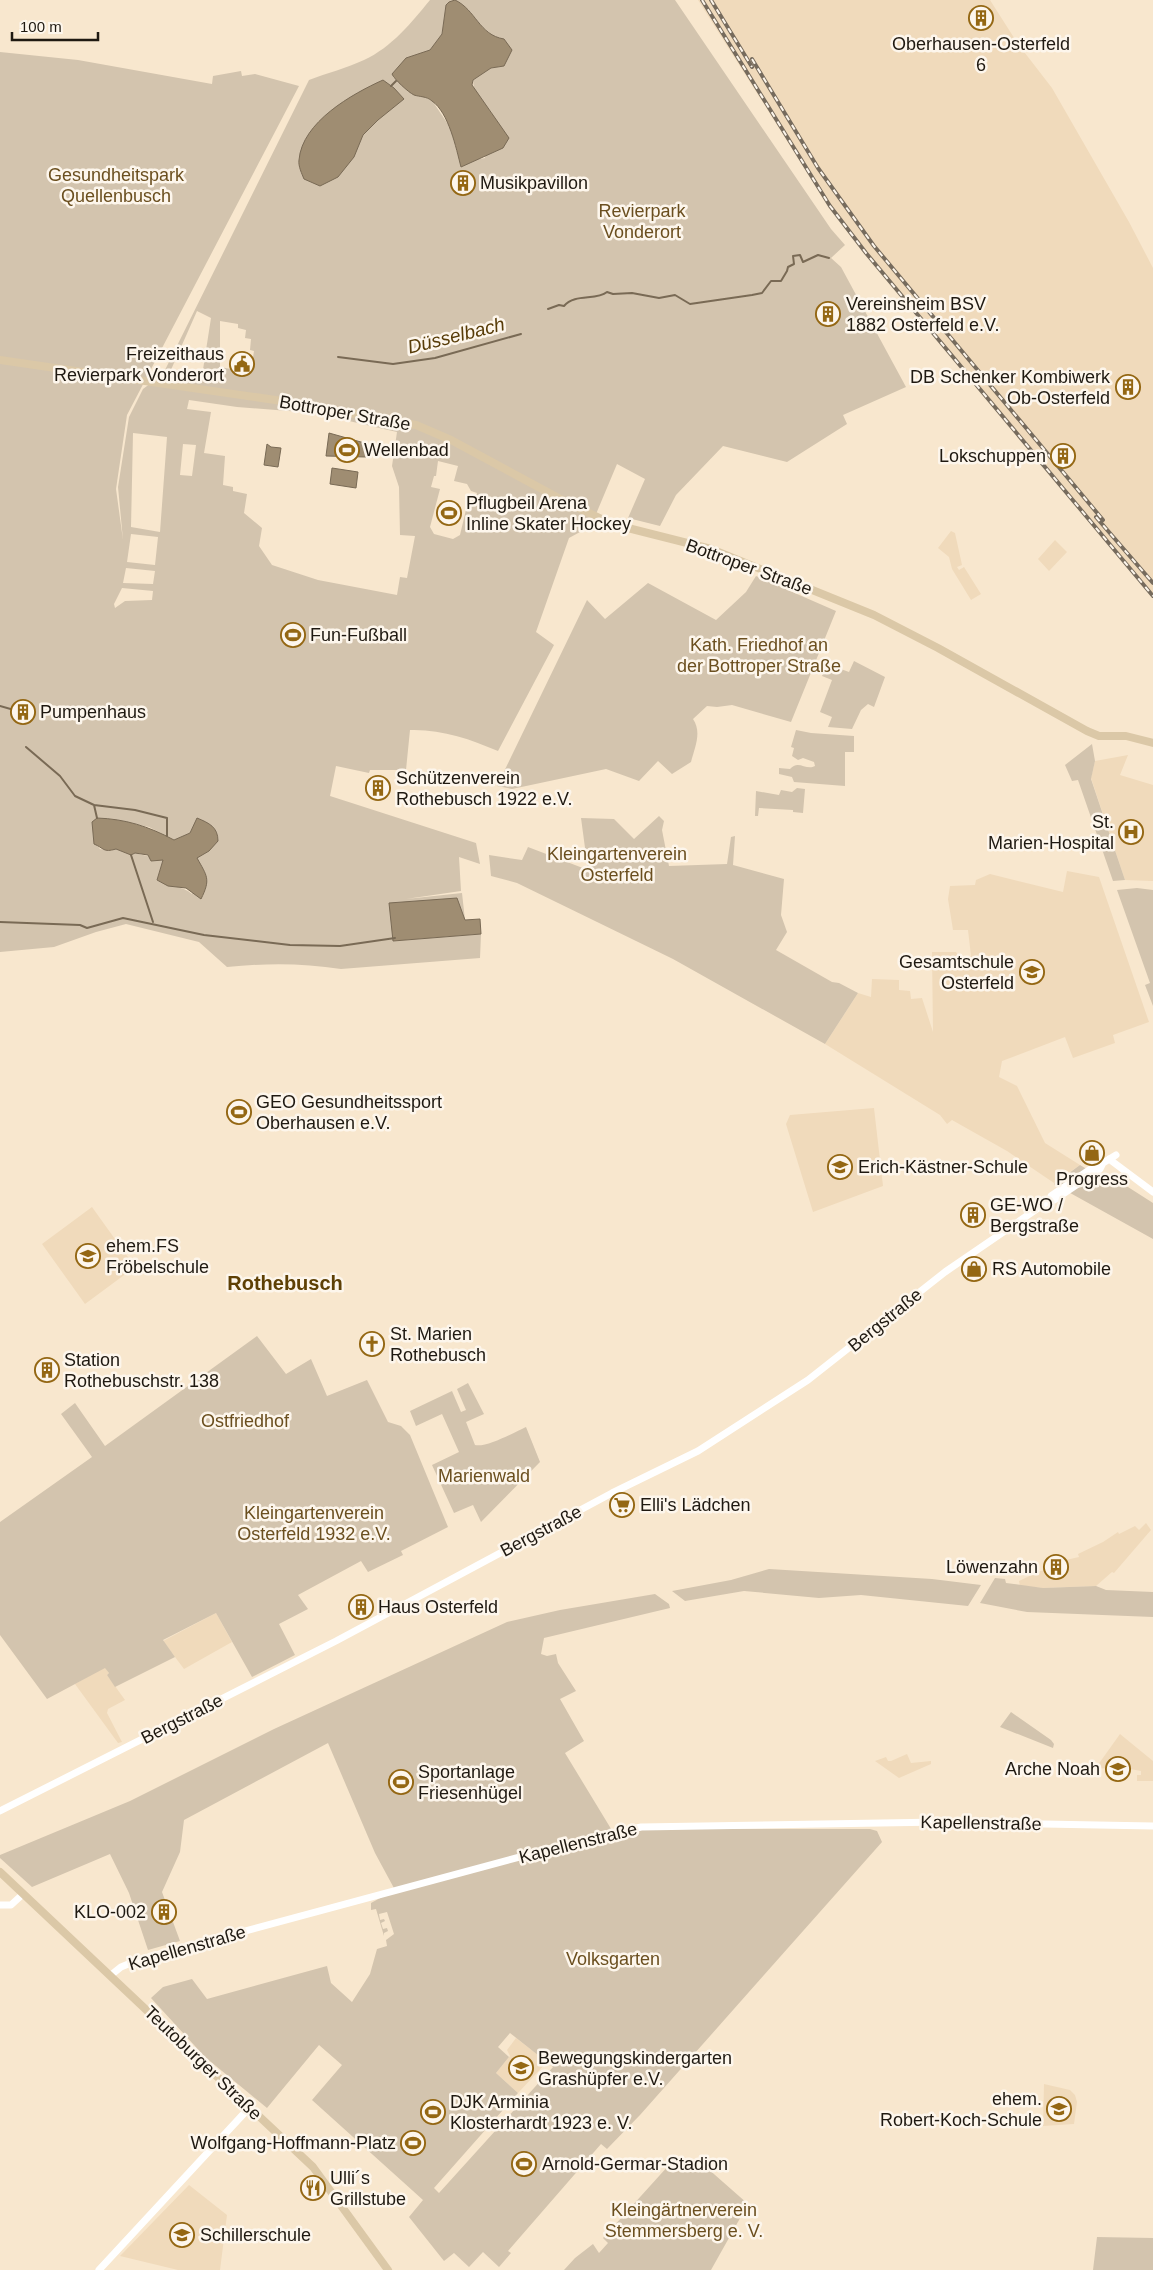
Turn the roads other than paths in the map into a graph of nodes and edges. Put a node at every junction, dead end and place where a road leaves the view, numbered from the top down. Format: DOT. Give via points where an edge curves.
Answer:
graph roads {
  1 [pos="0,360"];
  2 [pos="1153,743"];
  3 [pos="1116,1154"];
  4 [pos="1106,1161"];
  5 [pos="1153,1192"];
  6 [pos="0,1811"];
  7 [pos="1153,1826"];
  8 [pos="0,1872"];
  9 [pos="23,1894"];
  10 [pos="0,1905"];
  11 [pos="111,1975"];
  12 [pos="249,2108"];
  13 [pos="99,2270"];
  14 [pos="388,2270"];
  1 -- 2 [label="main road, Bottroper Straße" via="367,414 425,428 612,524 711,549 874,615 1087,732"];
  3 -- 4 [label="street, Bergstraße"];
  4 -- 5 [label="street"];
  4 -- 6 [label="street, Bergstraße" via="1088,1178 945,1272 808,1380 698,1451 612,1493 336,1641"];
  7 -- 11 [label="street, Kapellenstraße" via="940,1822 641,1827 138,1960"];
  8 -- 9 [label="main road, Teutoburger Straße"];
  9 -- 10 [label="street" via="11,1905"];
  9 -- 11 [label="main road, Teutoburger Straße"];
  11 -- 12 [label="main road, Teutoburger Straße"];
  12 -- 13 [label="street"];
  12 -- 14 [label="main road, Teutoburger Straße" via="318,2174"];
}
